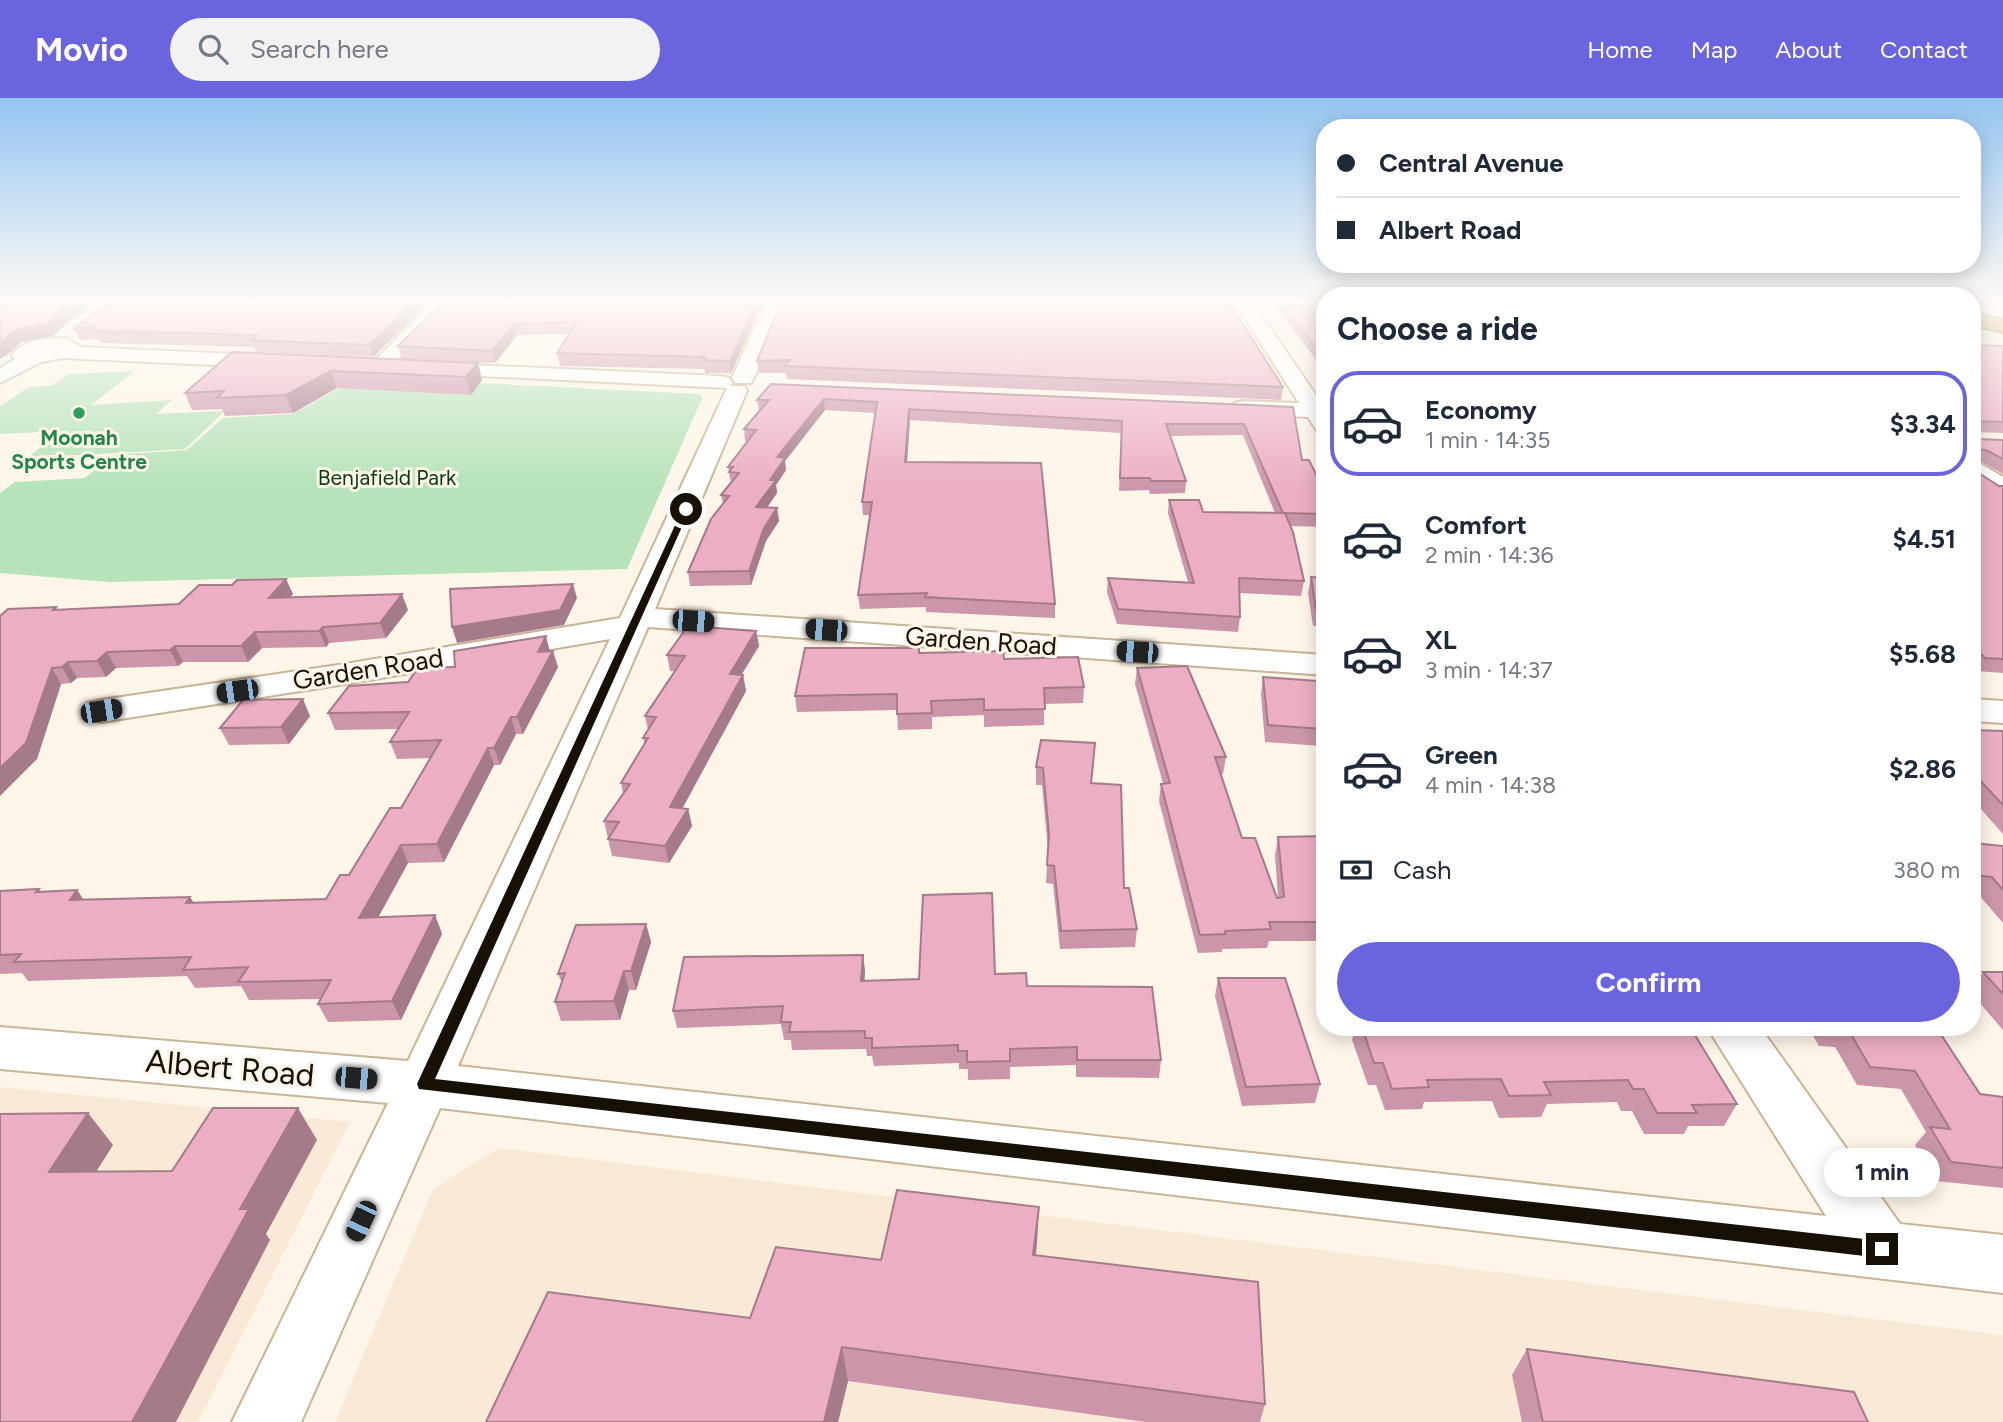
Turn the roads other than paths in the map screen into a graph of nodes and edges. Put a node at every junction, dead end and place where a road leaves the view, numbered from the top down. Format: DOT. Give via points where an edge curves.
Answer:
graph roads {
  1 [pos="16,365"];
  2 [pos="352,365"];
  3 [pos="382,365"];
  4 [pos="751,365"];
  5 [pos="1286,365"];
  6 [pos="380,367"];
  7 [pos="0,377"];
  8 [pos="744,384"];
  9 [pos="1227,407"];
  10 [pos="1316,409"];
  11 [pos="1316,416"];
  12 [pos="1981,475"];
  13 [pos="2003,489"];
  14 [pos="635,621"];
  15 [pos="1316,665"];
  16 [pos="101,711"];
  17 [pos="1981,711"];
  18 [pos="2003,712"];
  19 [pos="1738,1036"];
  20 [pos="0,1048"];
  21 [pos="425,1084"];
  22 [pos="1882,1249"];
  23 [pos="2003,1264"];
  24 [pos="266,1422"];
  1 -- 7 [label="street"];
  2 -- 6 [label="street"];
  3 -- 6 [label="street"];
  4 -- 8 [label="street"];
  5 -- 10 [label="street"];
  6 -- 8 [label="street"];
  8 -- 14 [label="street"];
  9 -- 11 [label="street"];
  12 -- 13 [label="street"];
  14 -- 15 [label="street, Garden Road"];
  14 -- 16 [label="street, Garden Road" via="345,674"];
  14 -- 21 [label="street"];
  17 -- 18 [label="street"];
  19 -- 22 [label="street"];
  20 -- 21 [label="street, Albert Road"];
  21 -- 22 [label="street, Albert Road"];
  21 -- 24 [label="street"];
  22 -- 23 [label="street, Albert Road"];
}
